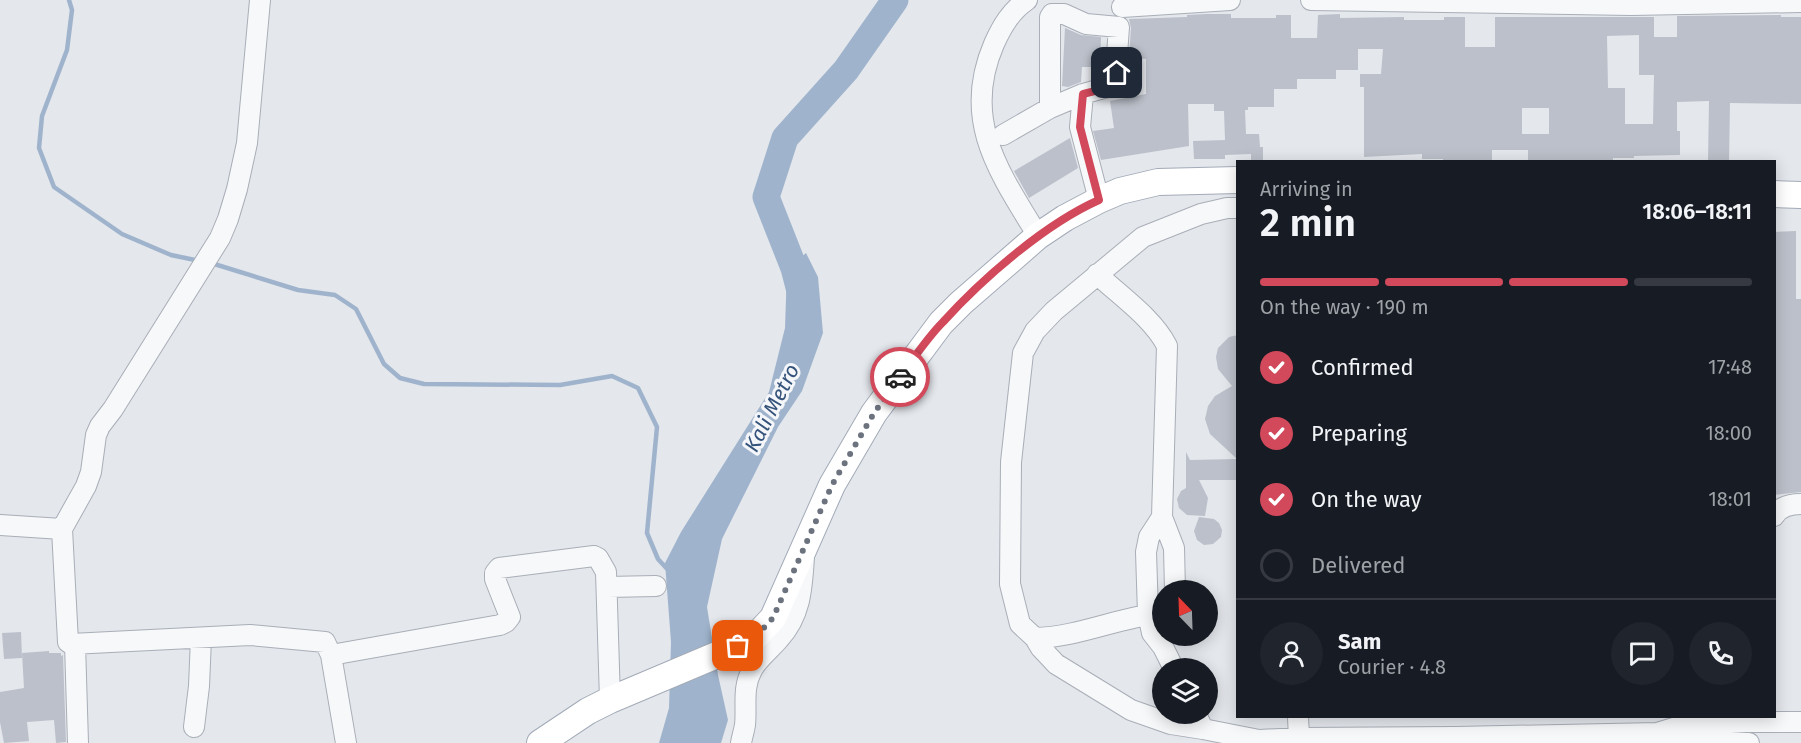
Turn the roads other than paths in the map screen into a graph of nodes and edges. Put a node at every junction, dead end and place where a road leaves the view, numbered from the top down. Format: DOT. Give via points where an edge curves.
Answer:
graph roads {
  1 [pos="260,0"];
  2 [pos="1027,0"];
  3 [pos="1230,0"];
  4 [pos="1311,0"];
  5 [pos="1801,2"];
  6 [pos="1122,7"];
  7 [pos="1083,94"];
  8 [pos="1057,105"];
  9 [pos="1080,127"];
  10 [pos="1003,135"];
  11 [pos="1236,180"];
  12 [pos="1776,194"];
  13 [pos="1801,195"];
  14 [pos="1099,200"];
  15 [pos="1236,208"];
  16 [pos="1038,236"];
  17 [pos="1098,274"];
  18 [pos="1801,504"];
  19 [pos="1776,514"];
  20 [pos="1162,517"];
  21 [pos="0,525"];
  22 [pos="62,529"];
  23 [pos="804,550"];
  24 [pos="1175,580"];
  25 [pos="656,586"];
  26 [pos="607,587"];
  27 [pos="1152,593"];
  28 [pos="1152,614"];
  29 [pos="201,638"];
  30 [pos="1035,638"];
  31 [pos="75,644"];
  32 [pos="331,655"];
  33 [pos="610,700"];
  34 [pos="1152,718"];
  35 [pos="1298,718"];
  36 [pos="1746,719"];
  37 [pos="1771,719"];
  38 [pos="1801,722"];
  39 [pos="1208,724"];
  40 [pos="194,727"];
  41 [pos="1299,738"];
  42 [pos="1658,738"];
  43 [pos="78,743"];
  44 [pos="346,743"];
  45 [pos="540,743"];
  46 [pos="741,743"];
  47 [pos="1749,743"];
  1 -- 22 [label="street" via="247,143 220,238 100,426 88,479"];
  2 -- 16 [label="street" via="1012,12 986,62 982,117 997,166"];
  3 -- 6 [label="street"];
  4 -- 5 [label="street" via="1631,5"];
  7 -- 8 [label="street"];
  7 -- 8 [label="street" via="1115,82 1119,27 1086,24 1064,14 1052,14"];
  7 -- 9 [label="street"];
  8 -- 9 [label="street"];
  8 -- 10 [label="street"];
  9 -- 14 [label="street"];
  11 -- 14 [label="main road" via="1158,182"];
  12 -- 13 [label="main road"];
  14 -- 16 [label="main road"];
  15 -- 17 [label="street" via="1201,214 1143,237"];
  16 -- 23 [label="main road" via="941,323 907,368 874,413 832,485"];
  17 -- 20 [label="street" via="1159,331 1167,346"];
  17 -- 30 [label="street" via="1054,311 1023,353 1011,462 1010,584 1020,624"];
  18 -- 19 [label="street" via="1782,507"];
  20 -- 24 [label="street" via="1174,548"];
  20 -- 27 [label="street" via="1149,537 1146,552"];
  21 -- 22 [label="street"];
  22 -- 31 [label="street" via="68,642"];
  23 -- 33 [label="main road" via="773,618 756,636"];
  23 -- 46 [label="street" via="802,595 791,623 752,669 747,682"];
  25 -- 26 [label="street"];
  26 -- 32 [label="street" via="603,564 594,556 504,567 495,573 495,579 510,617 506,622"];
  26 -- 33 [label="street"];
  28 -- 30 [label="street" via="1057,637"];
  29 -- 31 [label="street"];
  29 -- 32 [label="street" via="250,635 321,641"];
  29 -- 40 [label="street"];
  30 -- 34 [label="street" via="1056,664 1131,711"];
  31 -- 43 [label="street"];
  32 -- 44 [label="street"];
  33 -- 45 [label="main road"];
  35 -- 41 [label="street"];
  36 -- 37 [label="street"];
  36 -- 42 [label="street" via="1680,726"];
  37 -- 38 [label="street"];
  39 -- 41 [label="street" via="1259,740"];
  41 -- 42 [label="street"];
  42 -- 47 [label="street"];
}
